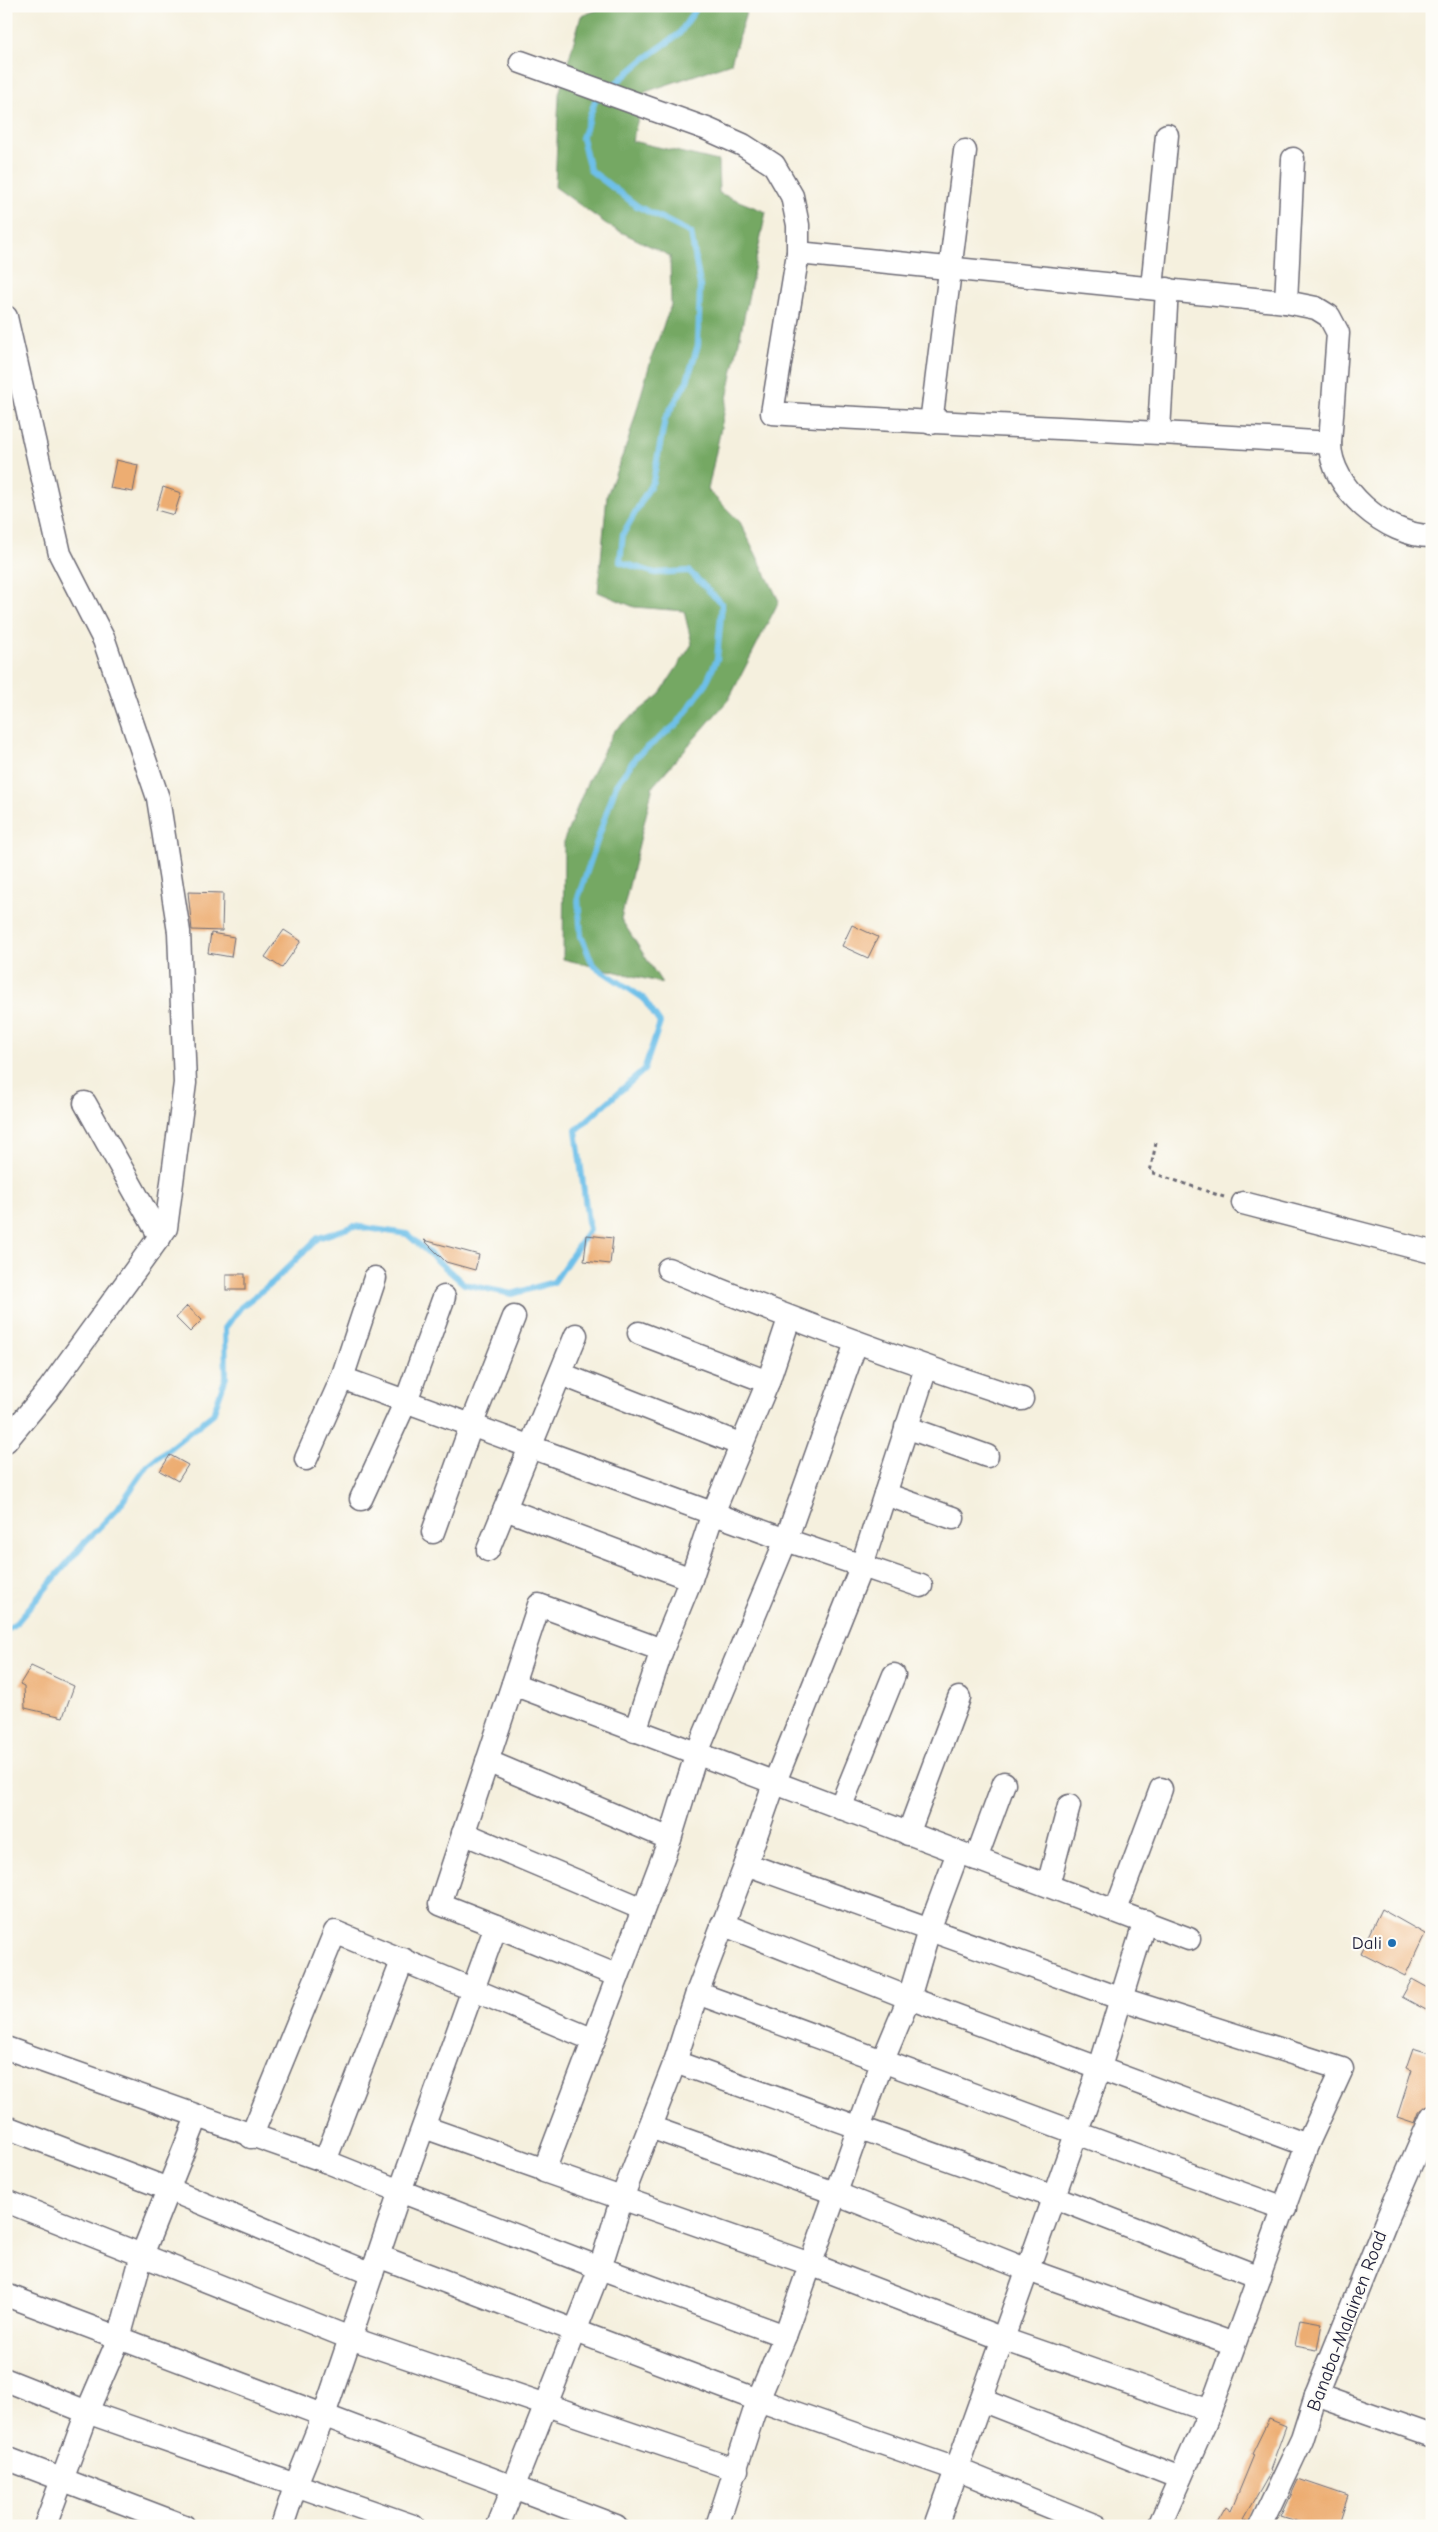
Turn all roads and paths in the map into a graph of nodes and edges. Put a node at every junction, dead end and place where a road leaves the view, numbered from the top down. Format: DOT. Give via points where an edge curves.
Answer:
graph roads {
  1 [pos="521,62"];
  2 [pos="1167,135"];
  3 [pos="965,151"];
  4 [pos="1293,159"];
  5 [pos="798,253"];
  6 [pos="950,267"];
  7 [pos="1159,288"];
  8 [pos="1286,302"];
  9 [pos="6,317"];
  10 [pos="931,423"];
  11 [pos="1160,431"];
  12 [pos="1330,443"];
  13 [pos="1432,536"];
  14 [pos="85,1103"];
  15 [pos="1156,1143"];
  16 [pos="1243,1203"];
  17 [pos="160,1237"];
  18 [pos="1432,1252"];
  19 [pos="668,1269"];
  20 [pos="375,1278"];
  21 [pos="444,1298"];
  22 [pos="514,1318"];
  23 [pos="789,1319"];
  24 [pos="639,1333"];
  25 [pos="576,1335"];
  26 [pos="856,1343"];
  27 [pos="926,1368"];
  28 [pos="561,1374"];
  29 [pos="342,1378"];
  30 [pos="768,1382"];
  31 [pos="1022,1399"];
  32 [pos="406,1401"];
  33 [pos="471,1426"];
  34 [pos="906,1427"];
  35 [pos="6,1442"];
  36 [pos="742,1445"];
  37 [pos="530,1448"];
  38 [pos="987,1456"];
  39 [pos="306,1458"];
  40 [pos="885,1494"];
  41 [pos="361,1499"];
  42 [pos="505,1509"];
  43 [pos="713,1513"];
  44 [pos="954,1518"];
  45 [pos="434,1532"];
  46 [pos="786,1540"];
  47 [pos="488,1550"];
  48 [pos="862,1565"];
  49 [pos="691,1580"];
  50 [pos="921,1586"];
  51 [pos="662,1650"];
  52 [pos="894,1675"];
  53 [pos="513,1684"];
  54 [pos="959,1698"];
  55 [pos="635,1731"];
  56 [pos="696,1755"];
  57 [pos="487,1761"];
  58 [pos="1004,1783"];
  59 [pos="774,1784"];
  60 [pos="1161,1789"];
  61 [pos="1069,1806"];
  62 [pos="840,1808"];
  63 [pos="463,1833"];
  64 [pos="908,1834"];
  65 [pos="670,1839"];
  66 [pos="967,1855"];
  67 [pos="746,1864"];
  68 [pos="1048,1885"];
  69 [pos="643,1909"];
  70 [pos="1116,1910"];
  71 [pos="1145,1921"];
  72 [pos="722,1924"];
  73 [pos="496,1926"];
  74 [pos="929,1930"];
  75 [pos="1189,1939"];
  76 [pos="403,1959"];
  77 [pos="618,1976"];
  78 [pos="472,1989"];
  79 [pos="697,1993"];
  80 [pos="909,1998"];
  81 [pos="1122,1999"];
  82 [pos="594,2040"];
  83 [pos="6,2048"];
  84 [pos="883,2060"];
  85 [pos="675,2062"];
  86 [pos="1100,2067"];
  87 [pos="1432,2116"];
  88 [pos="197,2117"];
  89 [pos="6,2126"];
  90 [pos="424,2127"];
  91 [pos="650,2127"];
  92 [pos="859,2128"];
  93 [pos="1076,2134"];
  94 [pos="251,2137"];
  95 [pos="1307,2146"];
  96 [pos="325,2162"];
  97 [pos="545,2170"];
  98 [pos="168,2189"];
  99 [pos="400,2191"];
  100 [pos="836,2193"];
  101 [pos="1054,2197"];
  102 [pos="622,2198"];
  103 [pos="6,2201"];
  104 [pos="1285,2209"];
  105 [pos="142,2255"];
  106 [pos="810,2264"];
  107 [pos="375,2265"];
  108 [pos="600,2268"];
  109 [pos="1028,2270"];
  110 [pos="1259,2277"];
  111 [pos="6,2295"];
  112 [pos="575,2330"];
  113 [pos="785,2336"];
  114 [pos="119,2338"];
  115 [pos="350,2338"];
  116 [pos="1003,2339"];
  117 [pos="1234,2344"];
  118 [pos="6,2380"];
  119 [pos="1316,2395"];
  120 [pos="758,2400"];
  121 [pos="981,2400"];
  122 [pos="546,2404"];
  123 [pos="1210,2411"];
  124 [pos="87,2412"];
  125 [pos="324,2415"];
  126 [pos="1432,2436"];
  127 [pos="6,2458"];
  128 [pos="737,2470"];
  129 [pos="956,2470"];
  130 [pos="1180,2478"];
  131 [pos="61,2480"];
  132 [pos="296,2484"];
  133 [pos="513,2487"];
  134 [pos="46,2526"];
  135 [pos="184,2526"];
  136 [pos="282,2526"];
  137 [pos="414,2526"];
  138 [pos="498,2526"];
  139 [pos="616,2526"];
  140 [pos="717,2526"];
  141 [pos="936,2526"];
  142 [pos="1096,2526"];
  143 [pos="1159,2526"];
  144 [pos="1261,2526"];
  1 -- 5 [label="street" via="707,129 743,145 774,165 792,196 798,225"];
  2 -- 7 [label="street"];
  3 -- 6 [label="street"];
  4 -- 8 [label="street"];
  5 -- 6 [label="street"];
  5 -- 10 [label="street" via="772,413"];
  6 -- 7 [label="street"];
  6 -- 10 [label="street"];
  7 -- 8 [label="street"];
  7 -- 11 [label="street"];
  8 -- 12 [label="street" via="1316,308 1329,316 1338,333"];
  9 -- 17 [label="street" via="60,554 104,640 158,798 179,932 185,1083 166,1228"];
  10 -- 11 [label="street"];
  11 -- 12 [label="street"];
  12 -- 13 [label="street" via="1330,453 1339,476 1367,508 1400,531"];
  14 -- 17 [label="street"];
  15 -- 16 [label="path" via="1150,1172"];
  16 -- 18 [label="street"];
  17 -- 35 [label="street" via="49,1389"];
  19 -- 23 [label="street"];
  20 -- 29 [label="street"];
  21 -- 32 [label="street"];
  22 -- 33 [label="street"];
  23 -- 26 [label="street"];
  23 -- 30 [label="street"];
  24 -- 30 [label="street"];
  25 -- 28 [label="street"];
  26 -- 27 [label="street"];
  26 -- 46 [label="street"];
  27 -- 31 [label="street"];
  27 -- 34 [label="street"];
  28 -- 36 [label="street"];
  28 -- 37 [label="street"];
  29 -- 32 [label="street"];
  29 -- 39 [label="street"];
  30 -- 36 [label="street"];
  32 -- 33 [label="street"];
  32 -- 41 [label="street"];
  33 -- 37 [label="street"];
  33 -- 45 [label="street"];
  34 -- 38 [label="street"];
  34 -- 40 [label="street"];
  36 -- 43 [label="street"];
  37 -- 42 [label="street"];
  37 -- 43 [label="street"];
  40 -- 44 [label="street"];
  40 -- 48 [label="street"];
  42 -- 47 [label="street"];
  42 -- 49 [label="street"];
  43 -- 46 [label="street"];
  43 -- 49 [label="street"];
  46 -- 48 [label="street"];
  46 -- 56 [label="street"];
  48 -- 50 [label="street"];
  48 -- 59 [label="street"];
  49 -- 51 [label="street"];
  51 -- 53 [label="street" via="539,1605"];
  51 -- 55 [label="street"];
  52 -- 62 [label="street"];
  53 -- 55 [label="street"];
  53 -- 57 [label="street"];
  54 -- 64 [label="street"];
  55 -- 56 [label="street"];
  56 -- 59 [label="street"];
  56 -- 65 [label="street"];
  57 -- 63 [label="street"];
  57 -- 65 [label="street"];
  58 -- 66 [label="street"];
  59 -- 62 [label="street"];
  59 -- 67 [label="street"];
  60 -- 70 [label="street"];
  61 -- 68 [label="street"];
  62 -- 64 [label="street"];
  63 -- 69 [label="street"];
  63 -- 73 [label="street" via="440,1904"];
  64 -- 66 [label="street"];
  65 -- 69 [label="street"];
  66 -- 68 [label="street"];
  66 -- 74 [label="street"];
  67 -- 72 [label="street"];
  67 -- 74 [label="street"];
  68 -- 70 [label="street"];
  69 -- 77 [label="street"];
  70 -- 71 [label="street"];
  71 -- 75 [label="street"];
  71 -- 81 [label="street"];
  72 -- 79 [label="street"];
  72 -- 80 [label="street"];
  73 -- 77 [label="street"];
  73 -- 78 [label="street"];
  74 -- 80 [label="street"];
  74 -- 81 [label="street"];
  76 -- 78 [label="street"];
  76 -- 94 [label="street" via="335,1932"];
  76 -- 96 [label="street"];
  77 -- 82 [label="street"];
  78 -- 82 [label="street"];
  78 -- 90 [label="street"];
  79 -- 84 [label="street"];
  79 -- 85 [label="street"];
  80 -- 84 [label="street"];
  80 -- 86 [label="street"];
  81 -- 86 [label="street"];
  81 -- 95 [label="street" via="1342,2069"];
  82 -- 97 [label="street"];
  83 -- 88 [label="street"];
  84 -- 92 [label="street"];
  84 -- 93 [label="street"];
  85 -- 91 [label="street"];
  85 -- 92 [label="street"];
  86 -- 93 [label="street"];
  86 -- 95 [label="street"];
  87 -- 119 [label="street, Banaba-Malainen Road"];
  88 -- 94 [label="street"];
  88 -- 98 [label="street"];
  89 -- 98 [label="street"];
  90 -- 97 [label="street"];
  90 -- 99 [label="street"];
  91 -- 100 [label="street"];
  91 -- 102 [label="street"];
  92 -- 100 [label="street"];
  92 -- 101 [label="street"];
  93 -- 101 [label="street"];
  93 -- 104 [label="street"];
  94 -- 96 [label="street"];
  95 -- 104 [label="street"];
  96 -- 99 [label="street"];
  97 -- 102 [label="street"];
  98 -- 105 [label="street"];
  98 -- 107 [label="street"];
  99 -- 107 [label="street"];
  99 -- 108 [label="street"];
  100 -- 106 [label="street"];
  100 -- 109 [label="street"];
  101 -- 109 [label="street"];
  101 -- 110 [label="street"];
  102 -- 106 [label="street"];
  102 -- 108 [label="street"];
  103 -- 105 [label="street"];
  104 -- 110 [label="street"];
  105 -- 114 [label="street"];
  105 -- 115 [label="street"];
  106 -- 113 [label="street"];
  106 -- 116 [label="street"];
  107 -- 112 [label="street"];
  107 -- 115 [label="street"];
  108 -- 112 [label="street"];
  108 -- 113 [label="street"];
  109 -- 116 [label="street"];
  109 -- 117 [label="street"];
  110 -- 117 [label="street"];
  111 -- 114 [label="street"];
  112 -- 120 [label="street"];
  112 -- 122 [label="street"];
  113 -- 120 [label="street"];
  114 -- 124 [label="street"];
  114 -- 125 [label="street"];
  115 -- 122 [label="street"];
  115 -- 125 [label="street"];
  116 -- 121 [label="street"];
  116 -- 123 [label="street"];
  117 -- 123 [label="street"];
  118 -- 124 [label="street"];
  119 -- 126 [label="street"];
  119 -- 144 [label="street, Banaba-Malainen Road" via="1302,2439"];
  120 -- 128 [label="street"];
  120 -- 129 [label="street"];
  121 -- 129 [label="street"];
  121 -- 130 [label="street"];
  122 -- 128 [label="street"];
  122 -- 133 [label="street"];
  123 -- 130 [label="street"];
  124 -- 131 [label="street"];
  124 -- 132 [label="street"];
  125 -- 132 [label="street"];
  125 -- 133 [label="street"];
  127 -- 131 [label="street"];
  128 -- 140 [label="street"];
  129 -- 141 [label="street"];
  129 -- 142 [label="street"];
  130 -- 143 [label="street"];
  131 -- 134 [label="street"];
  131 -- 135 [label="street"];
  132 -- 136 [label="street"];
  132 -- 137 [label="street"];
  133 -- 138 [label="street"];
  133 -- 139 [label="street"];
}
